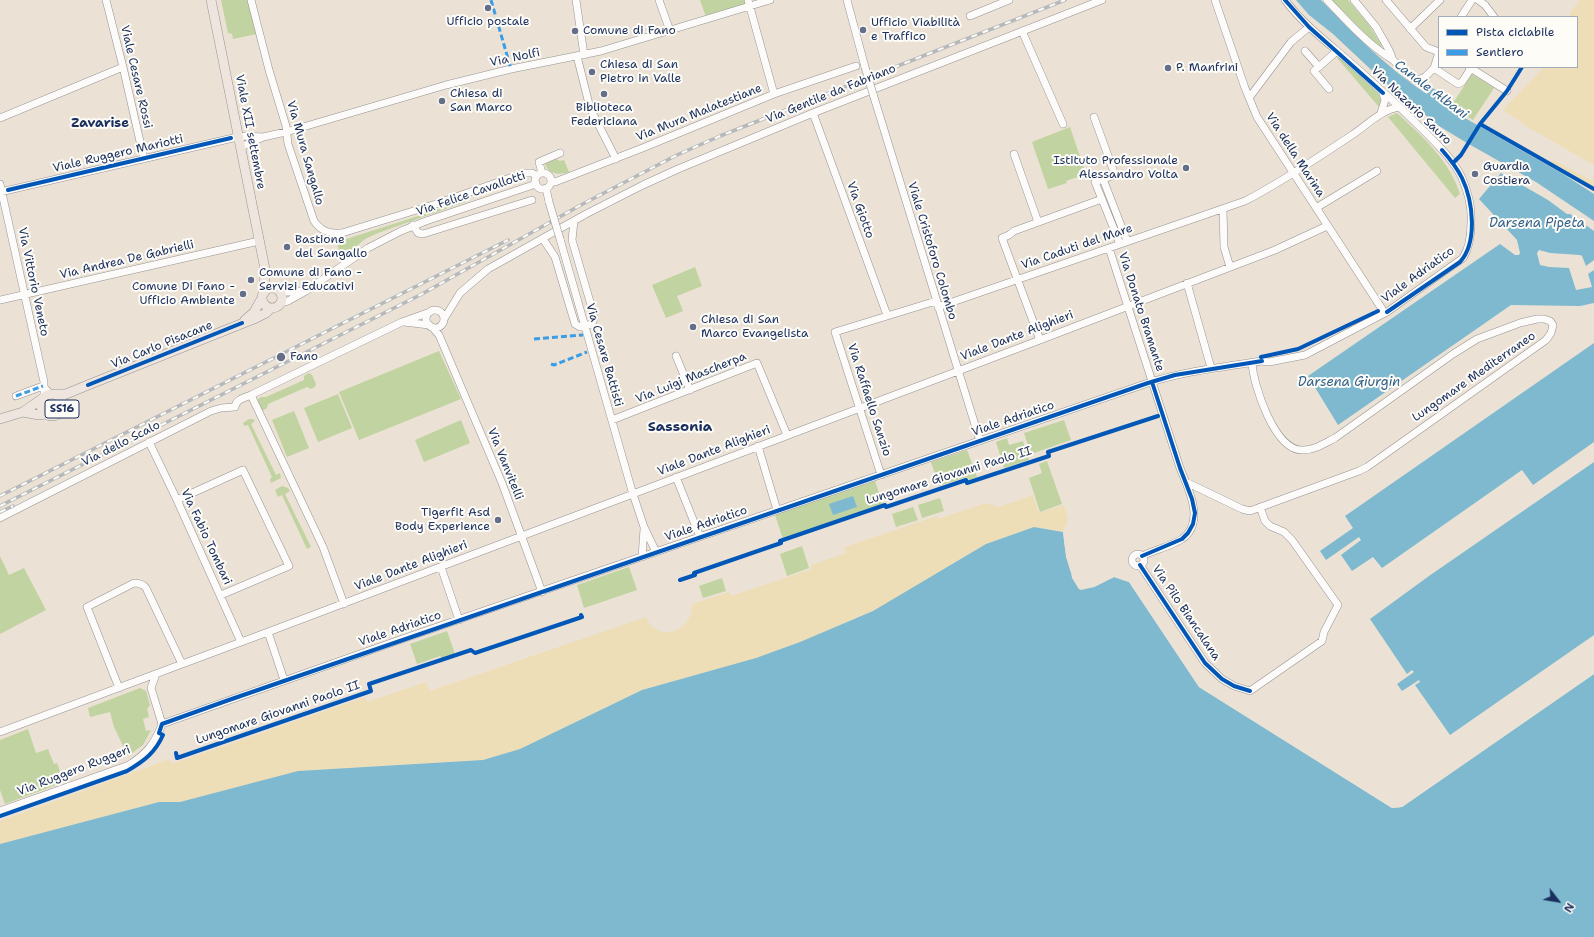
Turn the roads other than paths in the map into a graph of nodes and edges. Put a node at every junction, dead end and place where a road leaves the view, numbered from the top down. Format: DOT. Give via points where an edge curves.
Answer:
graph roads {
  1 [pos="106,0"];
  2 [pos="211,0"];
  3 [pos="251,0"];
  4 [pos="576,0"];
  5 [pos="659,0"];
  6 [pos="770,0"];
  7 [pos="847,0"];
  8 [pos="1008,0"];
  9 [pos="1102,0"];
  10 [pos="1215,0"];
  11 [pos="1285,0"];
  12 [pos="1327,0"];
  13 [pos="1354,0"];
  14 [pos="1387,0"];
  15 [pos="1440,0"];
  16 [pos="1472,0"];
  17 [pos="1478,0"];
  18 [pos="749,3"];
  19 [pos="970,16"];
  20 [pos="1462,16"];
  21 [pos="1493,16"];
  22 [pos="1309,27"];
  23 [pos="1410,29"];
  24 [pos="670,31"];
  25 [pos="1022,31"];
  26 [pos="1305,51"];
  27 [pos="1337,51"];
  28 [pos="1438,52"];
  29 [pos="1438,55"];
  30 [pos="580,56"];
  31 [pos="1393,60"];
  32 [pos="123,66"];
  33 [pos="856,66"];
  34 [pos="1319,67"];
  35 [pos="1434,68"];
  36 [pos="1470,68"];
  37 [pos="1472,68"];
  38 [pos="1329,89"];
  39 [pos="1507,91"];
  40 [pos="1383,93"];
  41 [pos="774,94"];
  42 [pos="1249,98"];
  43 [pos="1399,107"];
  44 [pos="813,113"];
  45 [pos="1381,113"];
  46 [pos="1094,116"];
  47 [pos="0,118"];
  48 [pos="1063,124"];
  49 [pos="286,132"];
  50 [pos="239,136"];
  51 [pos="263,137"];
  52 [pos="241,147"];
  53 [pos="560,153"];
  54 [pos="1014,154"];
  55 [pos="144,159"];
  56 [pos="616,159"];
  57 [pos="1377,171"];
  58 [pos="1293,173"];
  59 [pos="538,177"];
  60 [pos="1103,179"];
  61 [pos="551,181"];
  62 [pos="0,184"];
  63 [pos="546,188"];
  64 [pos="1,192"];
  65 [pos="1102,199"];
  66 [pos="532,200"];
  67 [pos="1316,208"];
  68 [pos="1223,210"];
  69 [pos="574,221"];
  70 [pos="1038,222"];
  71 [pos="413,225"];
  72 [pos="1328,226"];
  73 [pos="543,239"];
  74 [pos="259,241"];
  75 [pos="1127,241"];
  76 [pos="1120,244"];
  77 [pos="1109,248"];
  78 [pos="1467,252"];
  79 [pos="1230,267"];
  80 [pos="265,269"];
  81 [pos="1018,279"];
  82 [pos="1187,283"];
  83 [pos="278,291"];
  84 [pos="306,291"];
  85 [pos="25,294"];
  86 [pos="263,295"];
  87 [pos="0,300"];
  88 [pos="454,302"];
  89 [pos="280,303"];
  90 [pos="937,304"];
  91 [pos="1127,306"];
  92 [pos="271,308"];
  93 [pos="1382,309"];
  94 [pos="433,311"];
  95 [pos="888,315"];
  96 [pos="443,321"];
  97 [pos="402,322"];
  98 [pos="242,323"];
  99 [pos="431,326"];
  100 [pos="584,327"];
  101 [pos="835,332"];
  102 [pos="1040,340"];
  103 [pos="444,347"];
  104 [pos="676,356"];
  105 [pos="1252,362"];
  106 [pos="1211,368"];
  107 [pos="958,371"];
  108 [pos="1152,382"];
  109 [pos="88,385"];
  110 [pos="43,386"];
  111 [pos="690,390"];
  112 [pos="251,395"];
  113 [pos="16,396"];
  114 [pos="48,396"];
  115 [pos="63,406"];
  116 [pos="860,407"];
  117 [pos="23,412"];
  118 [pos="44,414"];
  119 [pos="0,418"];
  120 [pos="612,420"];
  121 [pos="787,435"];
  122 [pos="980,441"];
  123 [pos="149,442"];
  124 [pos="758,446"];
  125 [pos="881,475"];
  126 [pos="676,477"];
  127 [pos="1186,482"];
  128 [pos="633,493"];
  129 [pos="177,500"];
  130 [pos="1260,507"];
  131 [pos="777,510"];
  132 [pos="0,518"];
  133 [pos="644,527"];
  134 [pos="521,536"];
  135 [pos="700,536"];
  136 [pos="656,552"];
  137 [pos="642,557"];
  138 [pos="441,567"];
  139 [pos="542,592"];
  140 [pos="221,595"];
  141 [pos="344,604"];
  142 [pos="459,620"];
  143 [pos="268,632"];
  144 [pos="241,642"];
  145 [pos="182,664"];
  146 [pos="156,674"];
  147 [pos="284,680"];
  148 [pos="119,688"];
  149 [pos="162,724"];
  150 [pos="0,732"];
  151 [pos="0,811"];
  1 -- 32 [label="street, Viale Cesare Rossi"];
  2 -- 50 [label="main road, Viale XII settembre"];
  3 -- 49 [label="street, Via Mura Sangallo"];
  4 -- 30 [label="street"];
  5 -- 24 [label="street"];
  6 -- 18 [label="street, Via Nolfi"];
  7 -- 90 [label="street, Viale Cristoforo Colombo, bridge"];
  8 -- 19 [label="street"];
  9 -- 25 [label="street, Via Gentile da Fabriano"];
  10 -- 42 [label="street, Via della Marina"];
  11 -- 22 [label="street, Via Nazario Sauro"];
  12 -- 31 [label="street" via="1366,40"];
  13 -- 31 [label="street" via="1376,27"];
  14 -- 23 [label="street"];
  15 -- 23 [label="street"];
  16 -- 20 [label="street"];
  17 -- 21 [label="street"];
  18 -- 24 [label="street, Via Nolfi"];
  18 -- 41 [label="street"];
  22 -- 27 [label="street, Via Nazario Sauro"];
  22 -- 42 [label="street" via="1291,42"];
  23 -- 28 [label="street" via="1426,47"];
  24 -- 30 [label="street, Via Nolfi"];
  25 -- 44 [label="street, Via Gentile da Fabriano"];
  25 -- 48 [label="street"];
  26 -- 34 [label="street"];
  27 -- 34 [label="street"];
  27 -- 40 [label="street, Via Nazario Sauro"];
  29 -- 35 [label="street"];
  30 -- 49 [label="street, Via Nolfi" via="512,68 446,85"];
  30 -- 56 [label="street" via="590,108"];
  31 -- 35 [label="street" via="1411,78 1418,80"];
  32 -- 47 [label="street"];
  32 -- 55 [label="street, Viale Cesare Rossi"];
  33 -- 41 [label="street, Via Mura Malatestiane"];
  34 -- 38 [label="street" via="1314,70"];
  35 -- 36 [label="street" via="1458,84"];
  37 -- 39 [label="street"];
  40 -- 43 [label="street, Via Nazario Sauro"];
  40 -- 45 [label="street" via="1385,100"];
  41 -- 56 [label="street, Via Mura Malatestiane"];
  42 -- 58 [label="street, Via della Marina" via="1257,117"];
  43 -- 45 [label="street, Via Caduti del Mare"];
  43 -- 78 [label="street, Via Nazario Sauro" via="1442,150 1462,179 1472,214"];
  44 -- 69 [label="street, Via Gentile da Fabriano" via="678,168"];
  44 -- 95 [label="street, Via Giotto"];
  45 -- 58 [label="street, Via Caduti del Mare"];
  46 -- 60 [label="street" via="1115,175"];
  49 -- 51 [label="street, Via Nolfi"];
  49 -- 59 [label="street, Via Mura Sangallo" via="314,221 319,228 334,234 405,214 524,173 532,173"];
  50 -- 51 [label="street, Via Nolfi"];
  50 -- 52 [label="main road, Viale XII settembre"];
  50 -- 55 [label="street, Viale Ruggero Mariotti"];
  51 -- 52 [label="street, Via Nolfi"];
  52 -- 74 [label="main road, Viale XII settembre"];
  53 -- 59 [label="street" via="539,162"];
  54 -- 70 [label="street"];
  55 -- 64 [label="street, Viale Ruggero Mariotti"];
  56 -- 61 [label="street, Via Mura Malatestiane" via="555,182"];
  57 -- 67 [label="street"];
  58 -- 67 [label="street, Via della Marina"];
  58 -- 68 [label="street, Via Caduti del Mare" via="1259,194"];
  59 -- 61 [label="street" via="548,175"];
  59 -- 63 [label="street" via="541,188"];
  59 -- 71 [label="street, Via Felice Cavallotti" via="533,185"];
  60 -- 65 [label="street" via="1095,182"];
  60 -- 75 [label="street"];
  61 -- 63 [label="street"];
  62 -- 64 [label="street, Via Vittorio Veneto"];
  63 -- 100 [label="street, Via Cesare Battisti, bridge"];
  64 -- 85 [label="street, Via Vittorio Veneto"];
  65 -- 70 [label="street"];
  65 -- 76 [label="street"];
  66 -- 71 [label="street, Via Felice Cavallotti" via="423,234 418,233"];
  67 -- 72 [label="street, Via della Marina"];
  68 -- 75 [label="street, Via Caduti del Mare"];
  68 -- 79 [label="street" via="1225,251"];
  69 -- 73 [label="street, Via Gentile da Fabriano"];
  69 -- 100 [label="street" via="572,240 594,318 592,324"];
  70 -- 81 [label="street" via="1002,238"];
  71 -- 84 [label="street, Via Felice Cavallotti" via="374,244"];
  72 -- 79 [label="street, Viale Dante Alighieri"];
  72 -- 93 [label="street, Via della Marina"];
  73 -- 88 [label="street, Via Gentile da Fabriano" via="488,269 466,287"];
  73 -- 100 [label="street" via="554,257 575,324"];
  74 -- 80 [label="main road, Viale XII settembre"];
  74 -- 85 [label="street, Via Andrea De Gabrielli"];
  75 -- 76 [label="street, Via Caduti del Mare"];
  76 -- 77 [label="street, Via Caduti del Mare"];
  77 -- 81 [label="street, Via Caduti del Mare"];
  77 -- 91 [label="street, Via Donato Bramante"];
  78 -- 105 [label="street, Viale Adriatico" via="1460,262 1388,312 1300,357"];
  79 -- 82 [label="street, Viale Dante Alighieri"];
  80 -- 83 [label="main road, Viale XII settembre"];
  80 -- 86 [label="main road, Viale XII settembre"];
  81 -- 90 [label="street, Via Caduti del Mare"];
  81 -- 102 [label="street"];
  82 -- 91 [label="street, Viale Dante Alighieri"];
  82 -- 106 [label="street"];
  83 -- 84 [label="street"];
  83 -- 86 [label="main road" via="268,289"];
  83 -- 89 [label="main road" via="282,297"];
  84 -- 89 [label="street, Via Felice Cavallotti"];
  85 -- 87 [label="street, Via Andrea De Gabrielli"];
  85 -- 110 [label="street, Via Vittorio Veneto"];
  86 -- 92 [label="main road" via="265,306"];
  86 -- 98 [label="main road" via="254,312"];
  88 -- 94 [label="street, Via Gentile da Fabriano"];
  88 -- 96 [label="street, Via Gentile da Fabriano"];
  89 -- 92 [label="main road"];
  90 -- 95 [label="street, Via Caduti del Mare"];
  90 -- 107 [label="street, Viale Cristoforo Colombo"];
  91 -- 102 [label="street, Viale Dante Alighieri"];
  91 -- 108 [label="street, Via Donato Bramante"];
  92 -- 98 [label="main road, Via Carlo Pisacane" via="266,313"];
  94 -- 96 [label="street" via="441,312"];
  94 -- 97 [label="street, Via dello Scalo"];
  94 -- 99 [label="street" via="426,320"];
  95 -- 101 [label="street, Via Caduti del Mare"];
  96 -- 99 [label="street" via="438,327"];
  96 -- 103 [label="street, Via Vanvitelli"];
  97 -- 99 [label="street"];
  97 -- 112 [label="street, Via dello Scalo"];
  98 -- 109 [label="main road, Via Carlo Pisacane / SS16"];
  99 -- 103 [label="street, Via Vanvitelli" via="439,335"];
  100 -- 120 [label="street, Via Cesare Battisti"];
  101 -- 116 [label="street, Via Raffaello Sanzio"];
  102 -- 107 [label="street, Viale Dante Alighieri"];
  103 -- 134 [label="street, Via Vanvitelli" via="502,483"];
  104 -- 111 [label="street"];
  105 -- 106 [label="street, Viale Adriatico"];
  105 -- 130 [label="street, Lungomare Mediterraneo" via="1255,383 1273,426 1286,444 1302,451 1317,448 1335,438 1477,339 1537,319 1550,321 1553,325 1546,340 1367,467"];
  106 -- 108 [label="street, Viale Adriatico"];
  107 -- 116 [label="street, Viale Dante Alighieri"];
  107 -- 122 [label="street, Viale Cristoforo Colombo"];
  108 -- 122 [label="street, Viale Adriatico"];
  108 -- 127 [label="street"];
  109 -- 114 [label="main road, Via Carlo Pisacane / SS16" via="66,394"];
  109 -- 115 [label="main road, Via Carlo Pisacane / SS16"];
  110 -- 113 [label="street"];
  110 -- 114 [label="street"];
  111 -- 120 [label="street, Via Luigi Mascherpa"];
  111 -- 121 [label="street, Via Luigi Mascherpa" via="757,364"];
  112 -- 123 [label="street, Via dello Scalo" via="238,400 235,407 211,411"];
  112 -- 141 [label="street" via="323,547"];
  114 -- 115 [label="main road, SS16" via="62,400"];
  114 -- 117 [label="main road, Via Carlo Pisacane / SS16"];
  114 -- 118 [label="main road, SS16" via="41,407"];
  115 -- 118 [label="main road, Via Carlo Pisacane / SS16" via="56,416"];
  116 -- 121 [label="street, Viale Dante Alighieri"];
  116 -- 125 [label="street, Via Raffaello Sanzio"];
  117 -- 118 [label="main road, Via Carlo Pisacane / SS16"];
  117 -- 119 [label="main road, Via Carlo Pisacane / SS16"];
  120 -- 128 [label="street, Via Cesare Battisti"];
  121 -- 124 [label="street, Viale Dante Alighieri"];
  122 -- 125 [label="street, Viale Adriatico"];
  123 -- 129 [label="street, Via Fabio Tombari"];
  123 -- 132 [label="street, Via dello Scalo"];
  124 -- 126 [label="street, Viale Dante Alighieri"];
  124 -- 131 [label="street"];
  125 -- 131 [label="street, Viale Adriatico"];
  126 -- 128 [label="street, Viale Dante Alighieri"];
  126 -- 135 [label="street, Viale Adriatico"];
  127 -- 130 [label="street, Lungomare Mediterraneo" via="1242,509"];
  127 -- 130 [label="street, Via Pilo Biancalana" via="1195,514 1193,524 1182,539 1142,556 1143,562 1140,565 1205,663 1222,679 1250,691 1322,641 1338,605 1292,540 1284,532 1270,526"];
  128 -- 133 [label="street, Via Cesare Battisti"];
  128 -- 134 [label="street, Viale Dante Alighieri"];
  129 -- 140 [label="street, Via Fabio Tombari"];
  129 -- 140 [label="street" via="243,470 289,566"];
  131 -- 135 [label="street, Viale Adriatico"];
  133 -- 136 [label="street, Via Cesare Battisti"];
  133 -- 137 [label="street, Via Cesare Battisti"];
  134 -- 138 [label="street, Viale Dante Alighieri"];
  134 -- 139 [label="street, Via Vanvitelli"];
  135 -- 136 [label="street, Viale Adriatico"];
  136 -- 137 [label="street, Viale Adriatico"];
  137 -- 139 [label="street, Viale Adriatico"];
  138 -- 141 [label="street, Viale Dante Alighieri"];
  138 -- 142 [label="street"];
  139 -- 142 [label="street, Viale Adriatico"];
  140 -- 144 [label="street, Via Fabio Tombari"];
  141 -- 143 [label="street, Viale Dante Alighieri"];
  142 -- 147 [label="street, Viale Adriatico"];
  143 -- 144 [label="street, Viale Dante Alighieri"];
  143 -- 147 [label="street"];
  144 -- 145 [label="street, Viale Dante Alighieri"];
  145 -- 146 [label="street, Viale Dante Alighieri"];
  145 -- 148 [label="street" via="144,585 134,583 87,607"];
  146 -- 148 [label="street, Viale Dante Alighieri"];
  146 -- 149 [label="street" via="151,688"];
  147 -- 149 [label="street, Viale Adriatico"];
  148 -- 150 [label="street, Viale Dante Alighieri"];
  149 -- 151 [label="street, Via Ruggero Ruggeri" via="156,740 147,752 129,765"];
}
